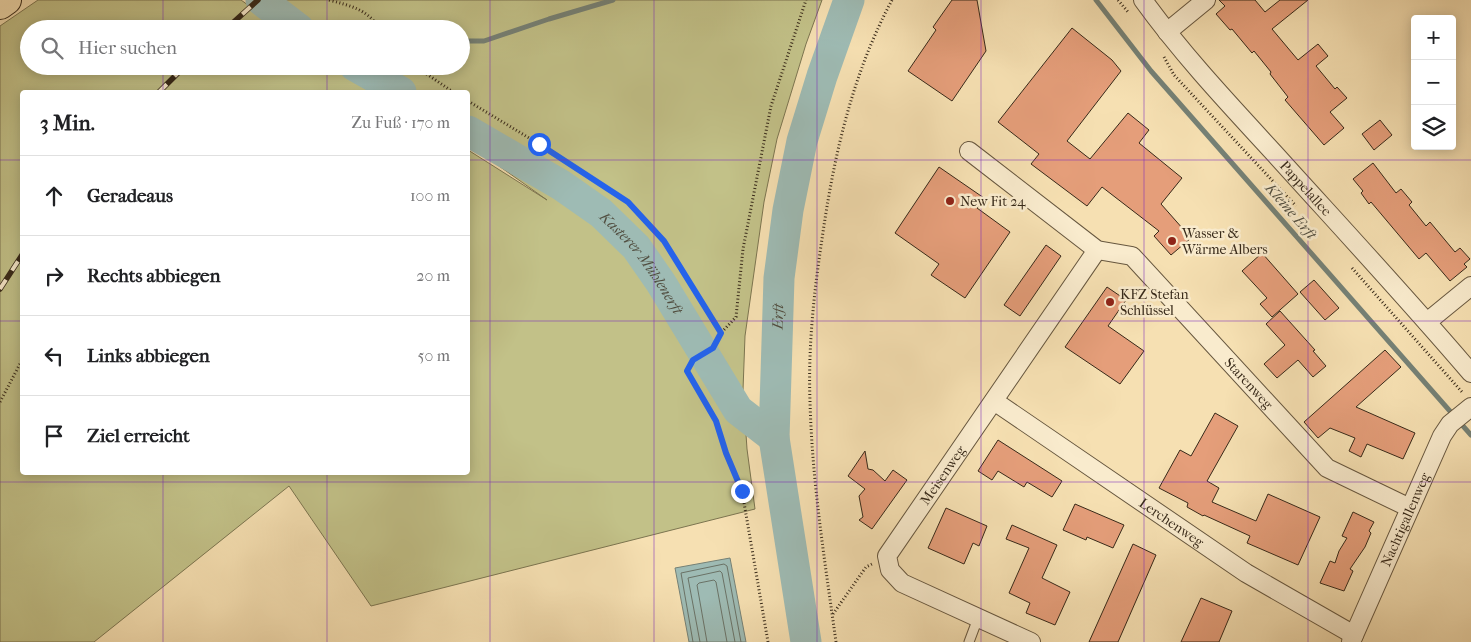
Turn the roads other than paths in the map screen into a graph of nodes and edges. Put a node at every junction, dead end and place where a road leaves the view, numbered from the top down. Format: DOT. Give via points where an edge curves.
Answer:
graph roads {
  1 [pos="7,0"];
  2 [pos="1143,0"];
  3 [pos="1206,0"];
  4 [pos="0,5"];
  5 [pos="1166,32"];
  6 [pos="970,150"];
  7 [pos="1098,250"];
  8 [pos="1471,286"];
  9 [pos="1427,322"];
  10 [pos="1471,373"];
  11 [pos="994,401"];
  12 [pos="1467,404"];
  13 [pos="1410,508"];
  14 [pos="978,618"];
  15 [pos="1353,638"];
  16 [pos="969,642"];
  17 [pos="1031,642"];
  1 -- 4 [label="main road"];
  2 -- 5 [label="street, Pappelallee"];
  3 -- 5 [label="street"];
  5 -- 9 [label="street, Pappelallee"];
  6 -- 7 [label="street"];
  7 -- 11 [label="street, Meisenweg"];
  7 -- 13 [label="street, Starenweg" via="1132,256 1327,468"];
  8 -- 9 [label="street"];
  9 -- 10 [label="street, Pappelallee"];
  11 -- 14 [label="street, Meisenweg" via="887,556 890,570 902,583"];
  11 -- 15 [label="street, Lerchenweg" via="1246,573"];
  12 -- 13 [label="street, Nachtigallenweg" via="1442,436"];
  13 -- 15 [label="street, Nachtigallenweg"];
  14 -- 16 [label="lane"];
  14 -- 17 [label="street"];
}
